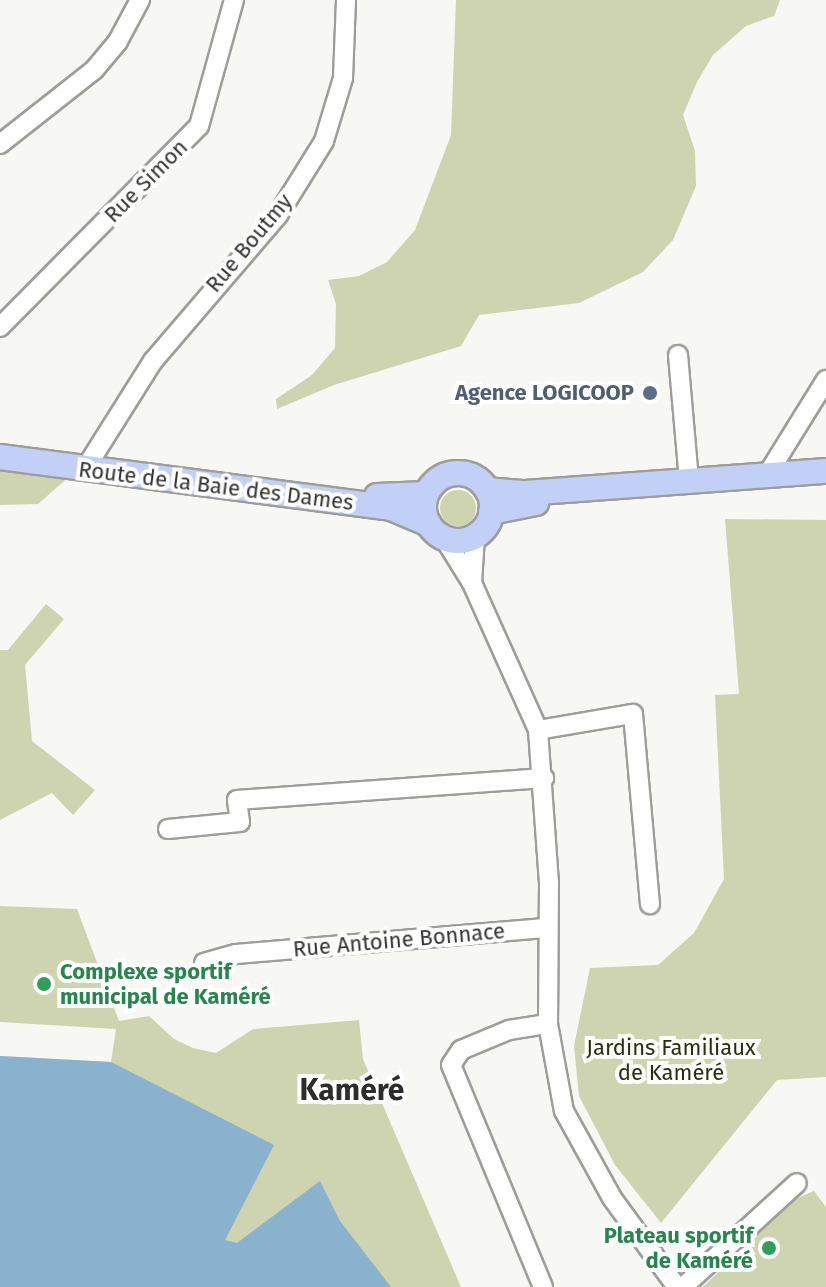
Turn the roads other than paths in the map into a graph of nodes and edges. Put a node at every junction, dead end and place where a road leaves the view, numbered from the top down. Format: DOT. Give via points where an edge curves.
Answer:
graph roads {
  1 [pos="140,0"];
  2 [pos="234,0"];
  3 [pos="346,0"];
  4 [pos="0,144"];
  5 [pos="0,327"];
  6 [pos="678,355"];
  7 [pos="824,387"];
  8 [pos="0,446"];
  9 [pos="0,457"];
  10 [pos="90,461"];
  11 [pos="826,471"];
  12 [pos="767,475"];
  13 [pos="689,481"];
  14 [pos="826,485"];
  15 [pos="426,494"];
  16 [pos="489,501"];
  17 [pos="437,531"];
  18 [pos="475,536"];
  19 [pos="472,583"];
  20 [pos="538,730"];
  21 [pos="544,778"];
  22 [pos="168,829"];
  23 [pos="650,904"];
  24 [pos="548,928"];
  25 [pos="204,963"];
  26 [pos="548,1024"];
  27 [pos="797,1183"];
  28 [pos="543,1287"];
  29 [pos="680,1287"];
  1 -- 4 [label="street" via="118,41 94,70"];
  2 -- 5 [label="street, Rue Simon" via="199,126"];
  3 -- 10 [label="street, Rue Boutmy" via="343,78 324,141 278,215 153,361"];
  6 -- 13 [label="street"];
  7 -- 12 [label="street"];
  8 -- 10 [label="main road, Route de la Baie des Dames"];
  9 -- 17 [label="main road, Route de la Baie des Dames" via="391,508"];
  10 -- 15 [label="main road, Route de la Baie des Dames" via="389,498"];
  11 -- 12 [label="main road"];
  12 -- 13 [label="main road"];
  13 -- 16 [label="main road" via="525,493"];
  14 -- 16 [label="main road" via="521,504"];
  15 -- 16 [label="main road" via="439,478 458,473 477,479"];
  15 -- 17 [label="main road"];
  16 -- 18 [label="main road"];
  17 -- 18 [label="main road"];
  17 -- 19 [label="street"];
  18 -- 19 [label="street"];
  19 -- 20 [label="street"];
  20 -- 21 [label="street"];
  20 -- 23 [label="street" via="633,714"];
  21 -- 22 [label="street" via="237,800 240,822"];
  21 -- 24 [label="street"];
  24 -- 25 [label="street, Rue Antoine Bonnace" via="236,954"];
  24 -- 26 [label="street"];
  26 -- 28 [label="street" via="509,1030 473,1045 453,1056 451,1065"];
  26 -- 29 [label="street" via="564,1111 612,1198"];
  27 -- 29 [label="street"];
}
